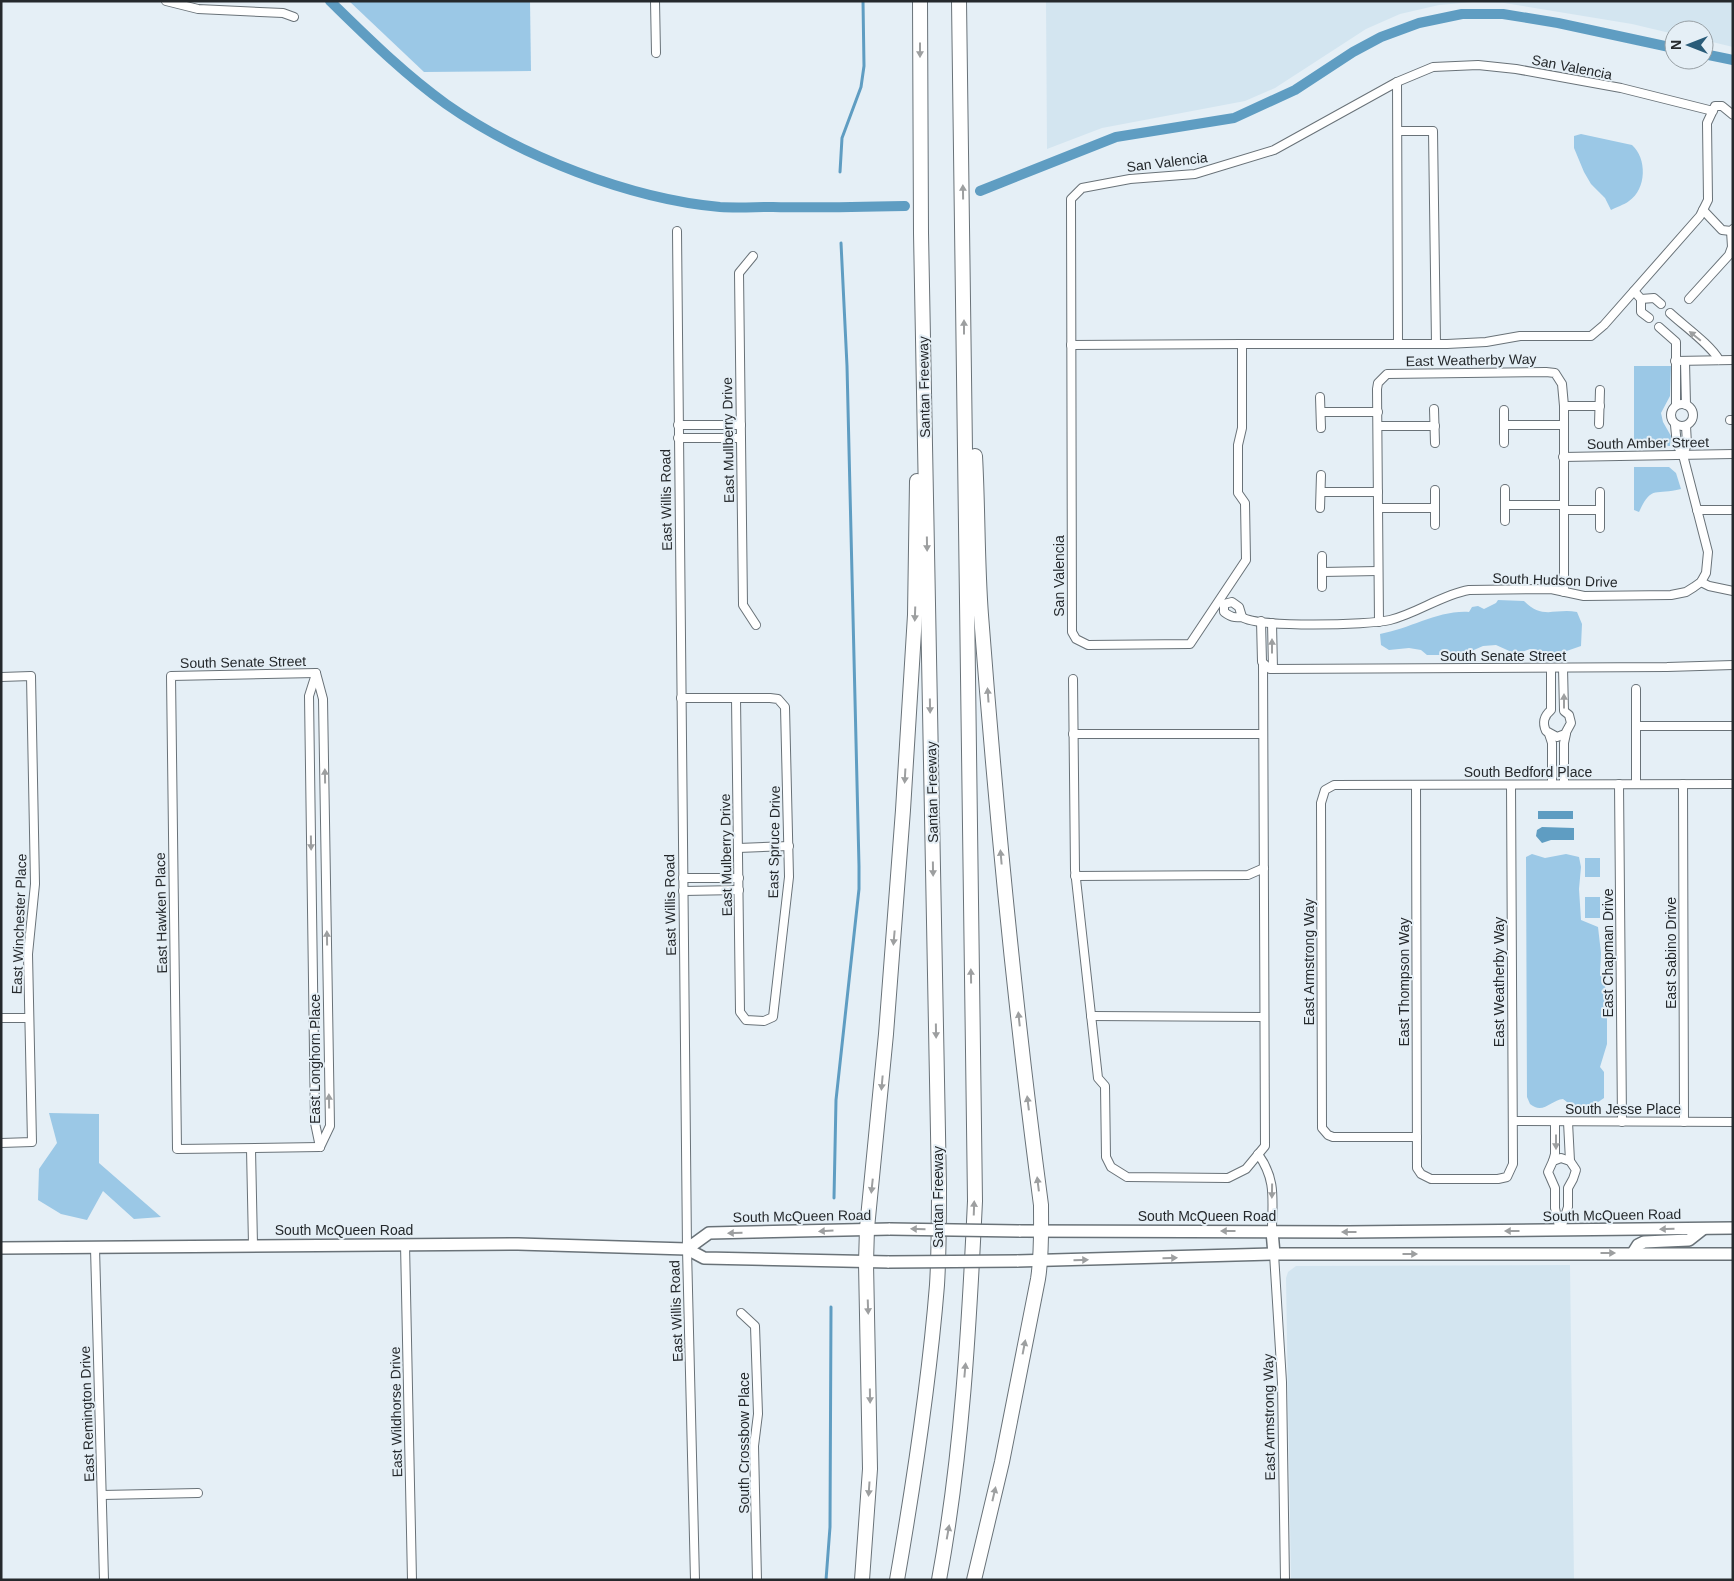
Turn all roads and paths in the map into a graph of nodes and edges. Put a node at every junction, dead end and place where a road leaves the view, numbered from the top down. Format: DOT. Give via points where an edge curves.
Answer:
graph roads {
  1 [pos="166,1"];
  2 [pos="655,1"];
  3 [pos="920,1"];
  4 [pos="960,1"];
  5 [pos="294,16"];
  6 [pos="656,53"];
  7 [pos="1397,82"];
  8 [pos="1713,111"];
  9 [pos="1733,115"];
  10 [pos="1398,131"];
  11 [pos="1703,210"];
  12 [pos="1732,230"];
  13 [pos="677,231"];
  14 [pos="921,233"];
  15 [pos="753,256"];
  16 [pos="1634,292"];
  17 [pos="1689,299"];
  18 [pos="1641,300"];
  19 [pos="1661,304"];
  20 [pos="1670,313"];
  21 [pos="1649,318"];
  22 [pos="1683,325"];
  23 [pos="1659,327"];
  24 [pos="1671,338"];
  25 [pos="1242,344"];
  26 [pos="1398,344"];
  27 [pos="1436,344"];
  28 [pos="1070,345"];
  29 [pos="1719,360"];
  30 [pos="1733,360"];
  31 [pos="1675,361"];
  32 [pos="1685,361"];
  33 [pos="964,376"];
  34 [pos="1600,390"];
  35 [pos="1320,397"];
  36 [pos="1686,404"];
  37 [pos="1676,405"];
  38 [pos="1564,406"];
  39 [pos="1600,406"];
  40 [pos="1434,409"];
  41 [pos="1504,410"];
  42 [pos="1321,412"];
  43 [pos="1378,412"];
  44 [pos="741,424"];
  45 [pos="1600,424"];
  46 [pos="678,425"];
  47 [pos="714,425"];
  48 [pos="1504,425"];
  49 [pos="1564,425"];
  50 [pos="1675,425"];
  51 [pos="1378,426"];
  52 [pos="1435,426"];
  53 [pos="1686,426"];
  54 [pos="1320,428"];
  55 [pos="678,438"];
  56 [pos="714,438"];
  57 [pos="741,438"];
  58 [pos="1435,443"];
  59 [pos="1504,443"];
  60 [pos="1733,454"];
  61 [pos="1683,456"];
  62 [pos="1563,457"];
  63 [pos="1320,475"];
  64 [pos="1505,489"];
  65 [pos="1435,490"];
  66 [pos="1321,492"];
  67 [pos="1378,492"];
  68 [pos="1600,492"];
  69 [pos="1505,506"];
  70 [pos="1320,508"];
  71 [pos="1378,508"];
  72 [pos="1435,508"];
  73 [pos="1564,508"];
  74 [pos="1600,510"];
  75 [pos="1696,510"];
  76 [pos="1733,510"];
  77 [pos="1505,521"];
  78 [pos="1435,524"];
  79 [pos="1600,528"];
  80 [pos="1322,556"];
  81 [pos="1378,571"];
  82 [pos="1322,572"];
  83 [pos="1701,582"];
  84 [pos="1322,587"];
  85 [pos="1733,590"];
  86 [pos="1564,592"];
  87 [pos="1221,602"];
  88 [pos="1242,617"];
  89 [pos="1261,621"];
  90 [pos="1379,622"];
  91 [pos="1272,623"];
  92 [pos="756,625"];
  93 [pos="1263,664"];
  94 [pos="1733,664"];
  95 [pos="1551,668"];
  96 [pos="1563,668"];
  97 [pos="1273,669"];
  98 [pos="316,673"];
  99 [pos="1,676"];
  100 [pos="171,676"];
  101 [pos="1073,679"];
  102 [pos="1636,689"];
  103 [pos="681,698"];
  104 [pos="736,698"];
  105 [pos="1636,726"];
  106 [pos="1733,726"];
  107 [pos="324,728"];
  108 [pos="309,729"];
  109 [pos="1074,734"];
  110 [pos="1263,734"];
  111 [pos="1549,734"];
  112 [pos="1566,734"];
  113 [pos="1552,784"];
  114 [pos="1564,784"];
  115 [pos="1619,784"];
  116 [pos="1636,784"];
  117 [pos="1683,784"];
  118 [pos="1733,784"];
  119 [pos="1416,785"];
  120 [pos="1511,785"];
  121 [pos="1325,790"];
  122 [pos="310,815"];
  123 [pos="325,815"];
  124 [pos="788,846"];
  125 [pos="738,848"];
  126 [pos="1264,868"];
  127 [pos="1075,876"];
  128 [pos="683,878"];
  129 [pos="739,878"];
  130 [pos="739,890"];
  131 [pos="683,891"];
  132 [pos="326,903"];
  133 [pos="312,904"];
  134 [pos="313,996"];
  135 [pos="328,996"];
  136 [pos="740,1012"];
  137 [pos="1091,1016"];
  138 [pos="1264,1017"];
  139 [pos="1,1018"];
  140 [pos="28,1018"];
  141 [pos="329,1084"];
  142 [pos="314,1085"];
  143 [pos="1513,1121"];
  144 [pos="1556,1122"];
  145 [pos="1568,1122"];
  146 [pos="1622,1122"];
  147 [pos="1684,1122"];
  148 [pos="1733,1122"];
  149 [pos="1417,1137"];
  150 [pos="1,1143"];
  151 [pos="320,1148"];
  152 [pos="251,1149"];
  153 [pos="1258,1154"];
  154 [pos="1553,1161"];
  155 [pos="1570,1161"];
  156 [pos="1423,1176"];
  157 [pos="867,1228"];
  158 [pos="1733,1228"];
  159 [pos="1702,1229"];
  160 [pos="1041,1230"];
  161 [pos="1560,1230"];
  162 [pos="1272,1231"];
  163 [pos="405,1244"];
  164 [pos="253,1246"];
  165 [pos="1,1248"];
  166 [pos="95,1248"];
  167 [pos="687,1249"];
  168 [pos="1560,1253"];
  169 [pos="1633,1253"];
  170 [pos="1274,1254"];
  171 [pos="1733,1254"];
  172 [pos="1041,1262"];
  173 [pos="866,1263"];
  174 [pos="741,1313"];
  175 [pos="198,1492"];
  176 [pos="102,1495"];
  177 [pos="104,1580"];
  178 [pos="412,1580"];
  179 [pos="695,1580"];
  180 [pos="757,1580"];
  181 [pos="862,1580"];
  182 [pos="897,1580"];
  183 [pos="939,1580"];
  184 [pos="974,1580"];
  185 [pos="1285,1580"];
  1 -- 5 [label="street" via="198,8"];
  2 -- 6 [label="street"];
  3 -- 14 [label="highway, Santan Freeway, one-way"];
  33 -- 4 [label="highway, one-way"];
  7 -- 8 [label="street, San Valencia" via="1433,68 1478,64 1621,88"];
  7 -- 10 [label="street"];
  7 -- 28 [label="street, San Valencia" via="1266,153 1196,174 1130,179 1082,188 1071,199"];
  8 -- 9 [label="street, San Valencia" via="1714,106 1722,106"];
  8 -- 11 [label="street" via="1707,124 1708,200"];
  10 -- 26 [label="street"];
  10 -- 27 [label="street" via="1433,131"];
  11 -- 12 [label="street" via="1722,230"];
  11 -- 16 [label="street"];
  12 -- 17 [label="street" via="1729,255"];
  13 -- 46 [label="street, East Willis Road"];
  14 -- 157 [label="highway, one-way" via="915,615 886,1034"];
  14 -- 182 [label="highway, Santan Freeway, one-way" via="940,1186 937,1284 928,1372 914,1485"];
  15 -- 44 [label="street, East Mullberry Drive" via="739,273"];
  16 -- 18 [label="street"];
  16 -- 27 [label="street" via="1591,336 1520,336 1486,342"];
  18 -- 19 [label="street" via="1654,298"];
  18 -- 21 [label="street" via="1641,312"];
  20 -- 22 [label="street"];
  22 -- 24 [label="street"];
  29 -- 22 [label="street, one-way" via="1713,349"];
  23 -- 24 [label="street"];
  24 -- 31 [label="street" via="1676,342"];
  25 -- 26 [label="street"];
  25 -- 28 [label="street"];
  25 -- 87 [label="street, San Valencia" via="1238,493 1245,503 1246,560"];
  26 -- 27 [label="street"];
  28 -- 87 [label="street, San Valencia" via="1072,632 1088,644 1190,644"];
  29 -- 30 [label="street"];
  29 -- 32 [label="street"];
  31 -- 32 [label="street"];
  31 -- 37 [label="street"];
  32 -- 36 [label="street"];
  160 -- 33 [label="highway, one-way" via="1041,1205 1000,846 981,612 975,457"];
  183 -- 33 [label="highway, one-way" via="958,1466 975,1202"];
  34 -- 39 [label="street"];
  35 -- 42 [label="street"];
  36 -- 37 [label="street"];
  36 -- 53 [label="street" via="1693,413 1692,421"];
  37 -- 50 [label="street" via="1670,415"];
  38 -- 39 [label="street"];
  38 -- 43 [label="street, East Weatherby Way" via="1562,384 1555,373 1394,373 1378,382"];
  38 -- 49 [label="street, East Weatherby Way"];
  39 -- 45 [label="street"];
  40 -- 52 [label="street"];
  41 -- 48 [label="street"];
  42 -- 43 [label="street"];
  42 -- 54 [label="street"];
  43 -- 51 [label="street"];
  44 -- 47 [label="street"];
  44 -- 57 [label="street, East Mullberry Drive"];
  46 -- 47 [label="street"];
  46 -- 55 [label="street, East Willis Road"];
  47 -- 56 [label="street"];
  48 -- 49 [label="street"];
  48 -- 59 [label="street"];
  49 -- 62 [label="street, East Weatherby Way"];
  50 -- 53 [label="street"];
  50 -- 61 [label="street" via="1677,445"];
  51 -- 52 [label="street"];
  51 -- 67 [label="street"];
  52 -- 58 [label="street"];
  53 -- 61 [label="street"];
  55 -- 56 [label="street"];
  55 -- 103 [label="street, East Willis Road"];
  56 -- 57 [label="street"];
  57 -- 92 [label="street, East Mullberry Drive" via="743,605"];
  60 -- 61 [label="street, South Amber Street"];
  61 -- 62 [label="street, South Amber Street"];
  61 -- 75 [label="street"];
  62 -- 73 [label="street, East Weatherby Way"];
  63 -- 66 [label="street"];
  64 -- 69 [label="street"];
  65 -- 72 [label="street"];
  66 -- 67 [label="street"];
  66 -- 70 [label="street"];
  67 -- 71 [label="street"];
  68 -- 74 [label="street"];
  69 -- 73 [label="street"];
  69 -- 77 [label="street"];
  71 -- 72 [label="street"];
  71 -- 81 [label="street"];
  72 -- 78 [label="street"];
  73 -- 74 [label="street"];
  73 -- 86 [label="street, East Weatherby Way"];
  74 -- 79 [label="street"];
  75 -- 76 [label="street"];
  75 -- 83 [label="street" via="1708,552 1707,568"];
  80 -- 82 [label="street"];
  81 -- 82 [label="street"];
  81 -- 90 [label="street"];
  82 -- 84 [label="street"];
  83 -- 85 [label="street" via="1718,589"];
  83 -- 86 [label="street, South Hudson Drive" via="1686,592 1671,594 1584,596"];
  86 -- 90 [label="street, South Hudson Drive" via="1551,589 1456,592 1400,617"];
  87 -- 88 [label="street" via="1224,612 1232,618"];
  87 -- 88 [label="street" via="1232,602 1240,607"];
  88 -- 89 [label="street" via="1247,621"];
  89 -- 91 [label="street, South Hudson Drive"];
  89 -- 93 [label="street"];
  90 -- 91 [label="street, South Hudson Drive"];
  97 -- 91 [label="street, one-way"];
  93 -- 97 [label="street, South Senate Street"];
  93 -- 110 [label="street"];
  94 -- 96 [label="street, South Senate Street"];
  95 -- 96 [label="street, South Senate Street"];
  95 -- 97 [label="street, South Senate Street"];
  95 -- 111 [label="street" via="1551,710 1544,722"];
  112 -- 96 [label="street, one-way" via="1571,723 1564,711"];
  98 -- 100 [label="street, South Senate Street"];
  98 -- 107 [label="street, East Longhorn Place" via="324,699"];
  98 -- 108 [label="street, East Longhorn Place" via="309,696"];
  99 -- 140 [label="street, East Winchester Place" via="31,676 35,884 28,954"];
  100 -- 152 [label="street, East Hawken Place" via="177,1149"];
  101 -- 109 [label="street"];
  102 -- 105 [label="street"];
  103 -- 104 [label="street"];
  103 -- 128 [label="street, East Willis Road"];
  104 -- 124 [label="street, East Spruce Drive" via="778,699 785,707"];
  104 -- 125 [label="street, East Mulberry Drive"];
  105 -- 106 [label="street"];
  105 -- 116 [label="street"];
  107 -- 108 [label="street"];
  123 -- 107 [label="street, East Longhorn Place, one-way"];
  108 -- 122 [label="street, East Longhorn Place"];
  109 -- 110 [label="street"];
  109 -- 127 [label="street"];
  110 -- 126 [label="street"];
  111 -- 112 [label="street" via="1557,737"];
  111 -- 113 [label="street"];
  112 -- 114 [label="street"];
  113 -- 114 [label="street, South Bedford Place"];
  113 -- 120 [label="street, South Bedford Place"];
  114 -- 115 [label="street, South Bedford Place"];
  115 -- 116 [label="street, South Bedford Place"];
  115 -- 146 [label="street, East Chapman Drive"];
  116 -- 117 [label="street, South Bedford Place"];
  117 -- 118 [label="street, South Bedford Place"];
  117 -- 147 [label="street, East Sabino Drive"];
  119 -- 120 [label="street, South Bedford Place"];
  119 -- 121 [label="street, South Bedford Place" via="1334,785"];
  119 -- 149 [label="street, East Thompson Way"];
  120 -- 143 [label="street, East Weatherby Way"];
  121 -- 149 [label="street, East Armstrong Way" via="1322,803 1322,1121 1326,1133 1337,1137"];
  122 -- 123 [label="street"];
  122 -- 133 [label="street, East Longhorn Place, one-way"];
  123 -- 132 [label="street, East Longhorn Place"];
  124 -- 125 [label="street"];
  124 -- 136 [label="street, East Spruce Drive" via="789,877 773,1017 764,1021 746,1020"];
  125 -- 129 [label="street, East Mulberry Drive"];
  126 -- 127 [label="street" via="1248,875"];
  126 -- 138 [label="street"];
  127 -- 137 [label="street"];
  128 -- 129 [label="street"];
  128 -- 131 [label="street, East Willis Road"];
  129 -- 130 [label="street, East Mulberry Drive"];
  130 -- 131 [label="street"];
  130 -- 136 [label="street, East Mulberry Drive"];
  131 -- 167 [label="street, East Willis Road"];
  132 -- 133 [label="street"];
  135 -- 132 [label="street, East Longhorn Place, one-way"];
  133 -- 134 [label="street, East Longhorn Place"];
  134 -- 135 [label="street"];
  134 -- 142 [label="street, East Longhorn Place"];
  135 -- 141 [label="street, East Longhorn Place"];
  137 -- 138 [label="street"];
  137 -- 153 [label="street" via="1098,1078 1105,1086 1106,1157 1111,1168 1127,1177 1228,1178 1246,1169"];
  138 -- 153 [label="street" via="1265,1146"];
  139 -- 140 [label="street"];
  140 -- 150 [label="street, East Winchester Place" via="32,1142"];
  141 -- 142 [label="street"];
  151 -- 141 [label="street, East Longhorn Place, one-way" via="330,1126"];
  142 -- 151 [label="street, East Longhorn Place" via="315,1123"];
  143 -- 144 [label="street, South Jesse Place"];
  143 -- 156 [label="street, East Weatherby Way" via="1513,1164 1507,1177 1430,1179"];
  144 -- 145 [label="street, South Jesse Place"];
  144 -- 154 [label="street, one-way"];
  145 -- 146 [label="street, South Jesse Place"];
  145 -- 155 [label="street"];
  146 -- 147 [label="street, South Jesse Place"];
  147 -- 148 [label="street, South Jesse Place"];
  149 -- 156 [label="street, East Thompson Way" via="1418,1168"];
  151 -- 152 [label="street"];
  152 -- 164 [label="street"];
  153 -- 162 [label="street, one-way" via="1273,1181"];
  154 -- 155 [label="street" via="1561,1158"];
  154 -- 161 [label="street" via="1548,1168 1548,1176 1555,1188"];
  155 -- 161 [label="street" via="1575,1175 1568,1188 1568,1207"];
  160 -- 157 [label="main road, South McQueen Road, one-way, bridge"];
  157 -- 167 [label="main road, South McQueen Road, one-way" via="709,1233"];
  157 -- 173 [label="highway"];
  158 -- 159 [label="main road, South McQueen Road"];
  159 -- 161 [label="main road, South McQueen Road, one-way"];
  159 -- 169 [label="main road" via="1689,1240 1644,1242"];
  162 -- 160 [label="main road, South McQueen Road, one-way"];
  160 -- 172 [label="highway"];
  161 -- 162 [label="main road, South McQueen Road, one-way"];
  161 -- 168 [label="main road"];
  162 -- 170 [label="main road"];
  163 -- 164 [label="main road, South McQueen Road"];
  163 -- 167 [label="main road, South McQueen Road" via="607,1245"];
  163 -- 178 [label="street, East Wildhorse Drive"];
  164 -- 166 [label="main road, South McQueen Road"];
  165 -- 166 [label="main road, South McQueen Road"];
  166 -- 176 [label="street, East Remington Drive"];
  167 -- 173 [label="main road, South McQueen Road" via="704,1258"];
  167 -- 179 [label="street, East Willis Road"];
  168 -- 169 [label="main road, South McQueen Road, one-way"];
  170 -- 168 [label="main road, South McQueen Road, one-way"];
  169 -- 171 [label="main road, South McQueen Road"];
  172 -- 170 [label="main road, South McQueen Road, one-way"];
  170 -- 185 [label="street, East Armstrong Way" via="1282,1382"];
  172 -- 173 [label="main road, South McQueen Road, bridge"];
  184 -- 172 [label="highway, one-way" via="1002,1462"];
  173 -- 181 [label="highway, one-way" via="870,1469"];
  174 -- 180 [label="street, South Crossbow Place" via="755,1326"];
  175 -- 176 [label="street"];
  176 -- 177 [label="street, East Remington Drive"];
}
